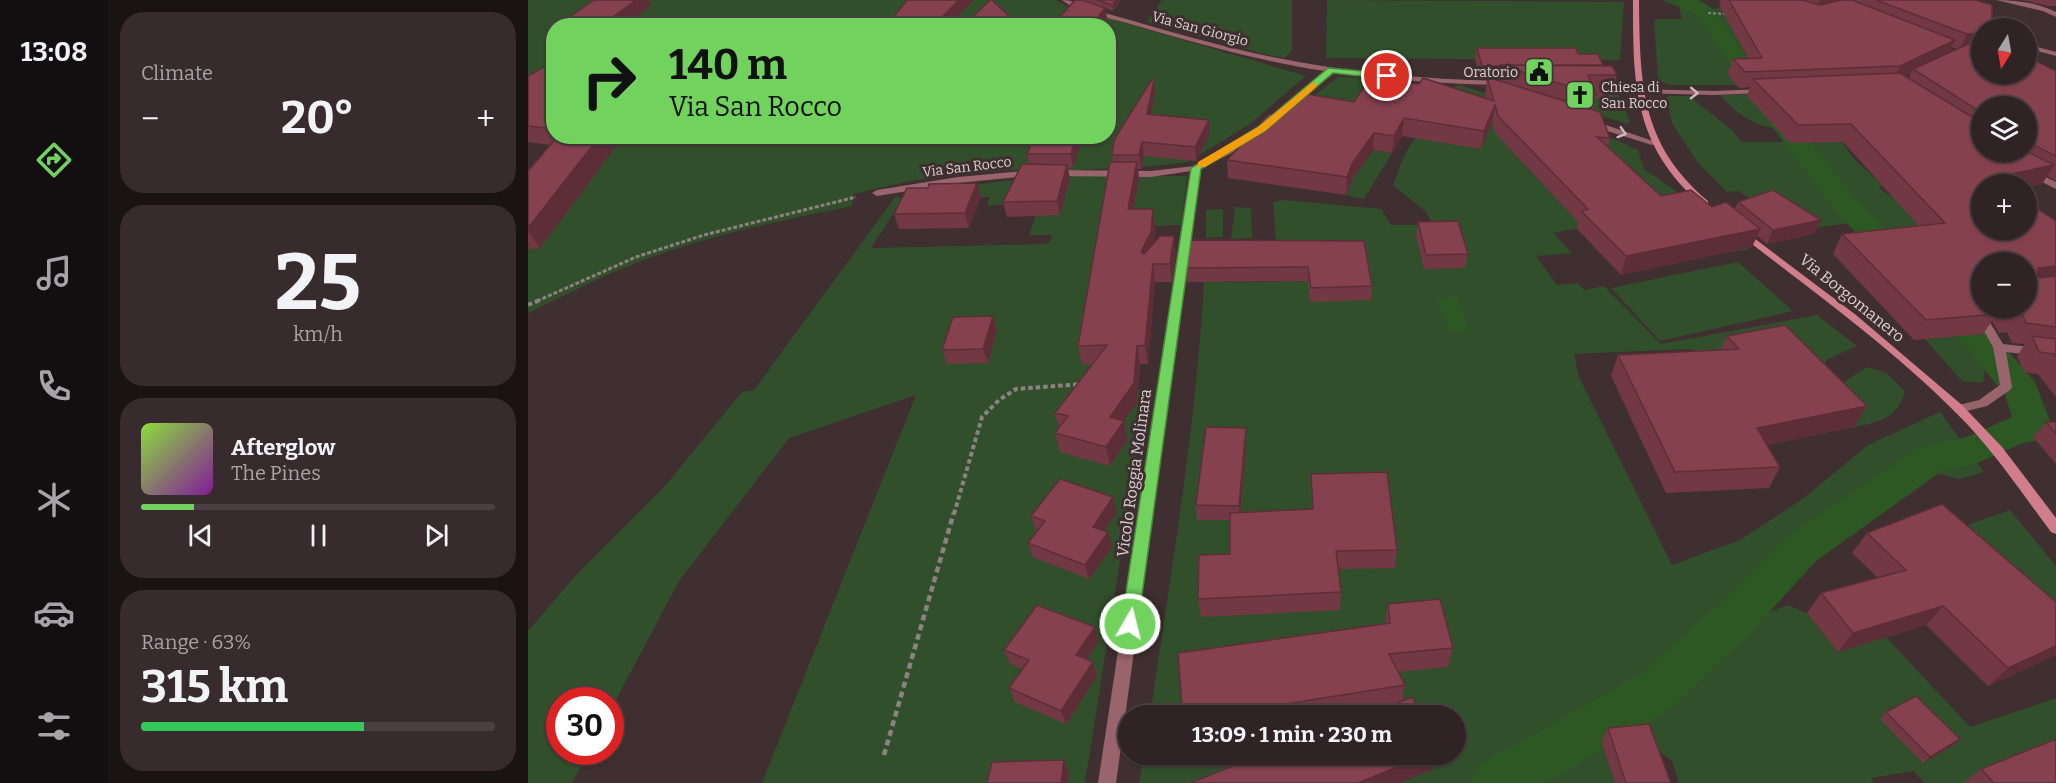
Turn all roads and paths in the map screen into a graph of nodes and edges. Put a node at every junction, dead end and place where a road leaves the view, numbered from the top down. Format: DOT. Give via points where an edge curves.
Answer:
graph roads {
  1 [pos="1065,0"];
  2 [pos="1636,0"];
  3 [pos="1999,0"];
  4 [pos="1708,13"];
  5 [pos="1735,14"];
  6 [pos="2056,15"];
  7 [pos="2056,43"];
  8 [pos="2037,45"];
  9 [pos="2037,49"];
  10 [pos="2056,54"];
  11 [pos="1331,70"];
  12 [pos="1467,83"];
  13 [pos="1512,83"];
  14 [pos="1592,84"];
  15 [pos="1638,88"];
  16 [pos="1768,91"];
  17 [pos="1497,92"];
  18 [pos="1584,121"];
  19 [pos="1654,143"];
  20 [pos="1196,168"];
  21 [pos="2023,169"];
  22 [pos="2056,186"];
  23 [pos="877,193"];
  24 [pos="1717,212"];
  25 [pos="1734,225"];
  26 [pos="528,305"];
  27 [pos="1981,318"];
  28 [pos="2000,352"];
  29 [pos="2056,354"];
  30 [pos="1094,383"];
  31 [pos="1959,409"];
  32 [pos="2056,528"];
  33 [pos="884,755"];
  34 [pos="1107,783"];
  1 -- 11 [label="street, Via San Giorgio" via="1174,36"];
  2 -- 15 [label="main road"];
  3 -- 6 [label="street" via="2045,9"];
  4 -- 5 [label="path"];
  7 -- 8 [label="street"];
  9 -- 10 [label="street"];
  11 -- 12 [label="street"];
  11 -- 20 [label="street, Via San Rocco" via="1262,129"];
  12 -- 13 [label="street"];
  12 -- 17 [label="street"];
  14 -- 15 [label="street"];
  15 -- 16 [label="street, one-way"];
  15 -- 19 [label="main road"];
  18 -- 19 [label="street, one-way"];
  19 -- 24 [label="main road" via="1689,187"];
  20 -- 23 [label="street, Via San Rocco" via="1151,174 1016,173"];
  20 -- 34 [label="street, Vicolo Roggia Molinara"];
  21 -- 22 [label="street"];
  23 -- 26 [label="path" via="788,212 659,249"];
  25 -- 31 [label="main road, Via Borgomanero"];
  27 -- 28 [label="street"];
  28 -- 29 [label="street"];
  28 -- 31 [label="street" via="2006,387 1983,403"];
  30 -- 33 [label="path" via="1016,389 982,417"];
  31 -- 32 [label="main road, Via Borgomanero"];
}
